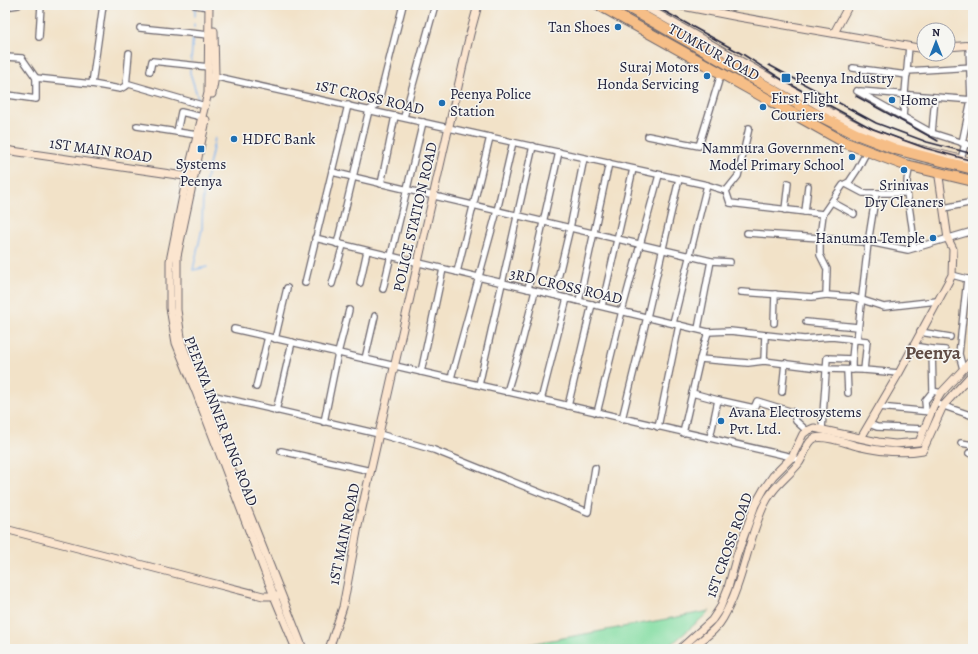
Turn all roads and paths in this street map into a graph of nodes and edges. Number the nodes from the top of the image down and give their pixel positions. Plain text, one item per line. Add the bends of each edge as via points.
1 (18, 5) edge
2 (41, 5) edge
3 (103, 5) edge
4 (196, 5) edge
5 (403, 5) edge
6 (435, 5) edge
7 (478, 5) edge
8 (593, 5) edge
9 (599, 5) edge
10 (611, 5) edge
11 (624, 5) edge
12 (631, 5) edge
13 (642, 5) edge
14 (677, 5) edge
15 (849, 5) edge
16 (210, 6) edge
17 (5, 7) edge
18 (140, 28) dead end
19 (834, 33) junction
20 (209, 35) junction
21 (39, 36) dead end
22 (971, 45) edge
23 (909, 46) junction
24 (956, 46) edge
25 (916, 47) edge
26 (129, 53) dead end
27 (5, 57) edge
28 (971, 67) edge
29 (853, 68) dead end
30 (150, 71) dead end
31 (211, 73) junction
32 (907, 73) junction
33 (720, 77) junction
34 (36, 78) junction
35 (92, 84) junction
36 (126, 86) junction
37 (8, 95) dead end
38 (906, 95) junction
39 (935, 97) junction
40 (972, 100) edge
41 (348, 105) junction
42 (205, 106) junction
43 (369, 110) junction
44 (396, 116) junction
45 (202, 117) junction
46 (404, 118) junction
47 (903, 118) junction
48 (423, 122) junction
49 (137, 126) dead end
50 (449, 127) junction
51 (749, 128) dead end
52 (177, 132) junction
53 (932, 133) junction
54 (197, 135) junction
55 (648, 136) dead end
56 (490, 137) junction
57 (513, 142) junction
58 (963, 144) junction
59 (533, 146) junction
60 (973, 146) edge
61 (5, 150) edge
62 (558, 152) junction
63 (865, 155) junction
64 (584, 158) junction
65 (961, 159) junction
66 (973, 162) edge
67 (609, 163) junction
68 (973, 165) edge
69 (633, 169) junction
70 (973, 169) edge
71 (909, 170) junction
72 (332, 172) junction
73 (659, 175) junction
74 (190, 176) junction
75 (973, 176) edge
76 (353, 177) junction
77 (939, 177) junction
78 (679, 179) junction
79 (973, 181) edge
80 (788, 183) dead end
81 (381, 184) junction
82 (846, 184) junction
83 (707, 185) junction
84 (808, 186) dead end
85 (973, 186) edge
86 (407, 190) junction
87 (726, 191) junction
88 (876, 193) junction
89 (906, 193) junction
90 (433, 196) junction
91 (832, 202) junction
92 (973, 202) edge
93 (474, 205) junction
94 (944, 208) junction
95 (785, 210) junction
96 (497, 211) junction
97 (806, 212) junction
98 (823, 214) junction
99 (854, 214) dead end
100 (516, 215) junction
101 (544, 222) junction
102 (570, 228) junction
103 (973, 231) edge
104 (593, 233) junction
105 (747, 233) dead end
106 (315, 238) junction
107 (820, 238) junction
108 (616, 239) junction
109 (948, 239) junction
110 (868, 243) junction
111 (337, 244) junction
112 (640, 244) junction
113 (343, 245) junction
114 (914, 248) junction
115 (663, 250) junction
116 (367, 251) junction
117 (391, 256) junction
118 (690, 256) junction
119 (711, 261) junction
120 (730, 262) dead end
121 (418, 263) junction
122 (443, 269) junction
123 (457, 272) junction
124 (952, 275) junction
125 (479, 277) junction
126 (970, 279) edge
127 (305, 283) dead end
128 (360, 283) dead end
129 (501, 283) junction
130 (332, 284) dead end
131 (287, 288) dead end
132 (383, 288) dead end
133 (528, 289) junction
134 (536, 291) junction
135 (741, 292) dead end
136 (775, 294) junction
137 (554, 295) junction
138 (826, 295) junction
139 (567, 298) junction
140 (861, 299) junction
141 (579, 301) junction
142 (937, 301) junction
143 (592, 304) junction
144 (602, 306) junction
145 (349, 310) dead end
146 (622, 311) junction
147 (375, 316) dead end
148 (648, 317) junction
149 (806, 322) dead end
150 (673, 323) junction
151 (774, 323) dead end
152 (679, 325) junction
153 (858, 327) junction
154 (234, 329) dead end
155 (698, 329) junction
156 (708, 332) junction
157 (920, 332) junction
158 (765, 335) junction
159 (268, 337) junction
160 (950, 337) dead end
161 (275, 338) junction
162 (855, 339) junction
163 (292, 342) junction
164 (913, 346) junction
165 (932, 349) junction
166 (945, 350) dead end
167 (338, 353) junction
168 (365, 358) junction
169 (700, 358) junction
170 (852, 358) junction
171 (973, 359) edge
172 (764, 361) junction
173 (785, 364) junction
174 (395, 365) junction
175 (827, 369) junction
176 (963, 369) junction
177 (850, 370) junction
178 (864, 370) junction
179 (421, 372) junction
180 (899, 373) junction
181 (973, 373) edge
182 (452, 378) junction
183 (479, 385) junction
184 (256, 387) dead end
185 (933, 391) junction
186 (507, 392) junction
187 (782, 392) dead end
188 (848, 392) dead end
189 (202, 393) junction
190 (692, 393) junction
191 (941, 393) junction
192 (540, 400) junction
193 (718, 400) junction
194 (935, 403) junction
195 (568, 406) junction
196 (943, 406) junction
197 (879, 407) junction
198 (276, 410) junction
199 (929, 411) junction
200 (597, 413) junction
201 (972, 415) edge
202 (622, 419) junction
203 (324, 422) junction
204 (869, 424) junction
205 (658, 427) junction
206 (822, 429) junction
207 (924, 429) junction
208 (807, 431) junction
209 (683, 433) junction
210 (379, 434) junction
211 (710, 438) junction
212 (861, 438) junction
213 (961, 443) dead end
214 (973, 445) edge
215 (281, 451) dead end
216 (792, 457) junction
217 (800, 461) junction
218 (595, 468) dead end
219 (371, 471) junction
220 (5, 529) edge
221 (274, 588) junction
222 (277, 596) junction
223 (334, 639) junction
224 (296, 649) edge
225 (303, 649) edge
226 (329, 649) edge
227 (334, 649) edge
228 (680, 649) edge
229 (691, 649) edge

1 - 17 street
2 - 21 street
3 - 35 street
4 - 16 street
5 - 43 street via 378,104
6 - 46 street
7 - 50 street, POLICE STATION ROAD
8 - 33 street
9 - 79 highway, TUMKUR ROAD via 846,143 902,164
10 - 75 highway via 843,135 899,156
11 - 70 highway via 812,112 856,134 895,149
12 - 68 highway, TUMKUR ROAD via 853,128 906,148
13 - 65 street via 850,122 916,148
14 - 19 street
15 - 19 street
16 - 20 street, PEENYA INNER RING ROAD
16 - 31 street, PEENYA INNER RING ROAD
18 - 20 street
19 - 23 street
20 - 31 street, PEENYA INNER RING ROAD
22 - 24 street
22 - 28 street
23 - 25 street
23 - 32 street
26 - 36 street
27 - 34 street via 22,58
28 - 32 street
28 - 40 street
29 - 32 street
30 - 31 street, 1ST CROSS ROAD via 152,61
31 - 41 street, 1ST CROSS ROAD
31 - 42 street, PEENYA INNER RING ROAD
31 - 74 street, PEENYA INNER RING ROAD via 211,98
32 - 38 street
33 - 55 street via 699,146
33 - 63 street via 841,146
34 - 35 street
34 - 37 street via 36,99
35 - 36 street via 120,89
36 - 42 street via 129,84
38 - 39 street
38 - 47 street
38 - 47 street via 857,91
39 - 40 street
39 - 53 street
40 - 58 street
41 - 43 street, 1ST CROSS ROAD
41 - 72 street
42 - 45 street, PEENYA INNER RING ROAD
43 - 44 street, 1ST CROSS ROAD
43 - 76 street
44 - 46 street, 1ST CROSS ROAD
44 - 81 street
45 - 52 street via 181,112
45 - 54 street, PEENYA INNER RING ROAD
46 - 48 street, 1ST CROSS ROAD
47 - 53 street
48 - 50 street, 1ST CROSS ROAD
48 - 86 street
49 - 52 street
50 - 56 street, 1ST CROSS ROAD
50 - 90 street, POLICE STATION ROAD
51 - 87 street via 738,176
52 - 54 street
53 - 58 street
54 - 74 street, PEENYA INNER RING ROAD
56 - 57 street, 1ST CROSS ROAD
56 - 93 street
57 - 59 street, 1ST CROSS ROAD
57 - 96 street
58 - 60 street
58 - 65 street
59 - 62 street, 1ST CROSS ROAD
59 - 100 street
61 - 74 street, 1ST MAIN ROAD
62 - 64 street, 1ST CROSS ROAD
62 - 101 street
63 - 71 street
63 - 82 street
64 - 67 street, 1ST CROSS ROAD
64 - 102 street
65 - 66 street
67 - 69 street, 1ST CROSS ROAD
67 - 104 street
69 - 73 street, 1ST CROSS ROAD
69 - 108 street
71 - 77 street
71 - 89 street
72 - 76 street
72 - 106 street
73 - 78 street, 1ST CROSS ROAD
73 - 112 street
74 - 189 street, PEENYA INNER RING ROAD via 177,256 177,310 182,344
74 - 221 street, PEENYA INNER RING ROAD via 170,261 170,308 176,343
76 - 81 street
76 - 111 street
77 - 85 street
77 - 94 street
78 - 83 street, 1ST CROSS ROAD
78 - 115 street
80 - 95 street
81 - 86 street
82 - 88 street via 862,193
82 - 91 street
83 - 87 street, 1ST CROSS ROAD
83 - 118 street
84 - 97 street
86 - 90 street
86 - 117 street
87 - 95 street via 730,203
88 - 89 street
88 - 110 street
89 - 114 street
90 - 93 street
90 - 121 street, POLICE STATION ROAD
91 - 98 street
91 - 99 street
92 - 94 street
93 - 96 street
93 - 123 street
94 - 109 street
95 - 97 street
96 - 100 street
96 - 125 street
97 - 98 street
98 - 107 street
100 - 101 street
100 - 129 street
101 - 102 street
101 - 133 street
102 - 104 street
102 - 137 street
103 - 109 street
104 - 108 street
104 - 141 street
105 - 107 street
106 - 111 street, 3RD CROSS ROAD
106 - 127 street
107 - 110 street
107 - 138 street via 820,255 827,269
108 - 112 street
108 - 144 street
109 - 114 street
109 - 124 street via 953,249
110 - 114 street via 908,250
110 - 140 street
111 - 113 street, 3RD CROSS ROAD
112 - 115 street
112 - 146 street
113 - 116 street, 3RD CROSS ROAD
113 - 130 street
115 - 118 street
115 - 148 street
116 - 117 street, 3RD CROSS ROAD
116 - 128 street
117 - 121 street, 3RD CROSS ROAD
117 - 132 street
118 - 119 street
118 - 150 street
119 - 120 street
119 - 155 street
121 - 122 street, 3RD CROSS ROAD
121 - 174 street, POLICE STATION ROAD
122 - 123 street, 3RD CROSS ROAD
122 - 179 street
123 - 125 street, 3RD CROSS ROAD
124 - 126 street
124 - 142 street
125 - 129 street, 3RD CROSS ROAD
125 - 182 street
126 - 176 street via 959,354
129 - 133 street, 3RD CROSS ROAD
129 - 183 street
131 - 161 street
133 - 134 street, 3RD CROSS ROAD
134 - 137 street, 3RD CROSS ROAD
134 - 186 street
135 - 136 street
136 - 138 street via 812,297
136 - 151 street
137 - 139 street, 3RD CROSS ROAD
138 - 140 street
139 - 141 street, 3RD CROSS ROAD
139 - 192 street
140 - 142 street via 884,307
140 - 153 street
141 - 143 street, 3RD CROSS ROAD
142 - 157 street
143 - 144 street, 3RD CROSS ROAD
143 - 195 street
144 - 146 street, 3RD CROSS ROAD
145 - 167 street
146 - 148 street, 3RD CROSS ROAD
146 - 200 street
147 - 168 street
148 - 150 street, 3RD CROSS ROAD
148 - 202 street
149 - 153 street
150 - 152 street, 3RD CROSS ROAD
152 - 155 street, 3RD CROSS ROAD
152 - 205 street
153 - 162 street
154 - 159 street
155 - 156 street, 3RD CROSS ROAD
156 - 158 street, 3RD CROSS ROAD via 730,331
156 - 169 street
157 - 160 street
157 - 164 street
158 - 162 street, 3RD CROSS ROAD via 804,339
158 - 172 street
159 - 161 street
159 - 184 street
161 - 163 street
162 - 170 street
162 - 178 street via 867,341
163 - 167 street
163 - 198 street
164 - 165 street
164 - 180 street
165 - 166 street
165 - 185 street
167 - 168 street
167 - 203 street
168 - 174 street
169 - 172 street via 748,363
169 - 190 street
170 - 175 street via 827,358
170 - 177 street
171 - 176 street
172 - 173 street
173 - 175 street
173 - 187 street
174 - 179 street
174 - 210 street, POLICE STATION ROAD
175 - 177 street
175 - 206 street
176 - 191 street
177 - 178 street
177 - 188 street
178 - 180 street
179 - 182 street
180 - 197 street
181 - 196 street
182 - 183 street
183 - 186 street
185 - 191 street
185 - 199 street via 925,401
186 - 192 street
189 - 198 street
189 - 221 street, PEENYA INNER RING ROAD
190 - 193 street
190 - 209 street
191 - 194 street
192 - 195 street
193 - 208 street via 754,408 757,401 793,412 796,421
193 - 211 street
194 - 196 street
194 - 199 street
195 - 200 street
196 - 201 street
196 - 217 street via 923,450 879,451 815,438
197 - 199 street
197 - 204 street
198 - 203 street
199 - 207 street
200 - 202 street
202 - 205 street
203 - 210 street
204 - 207 street
204 - 212 street
205 - 209 street
206 - 208 street via 814,428
206 - 212 street
207 - 212 street via 919,442 895,444
208 - 216 street, 1ST CROSS ROAD
209 - 211 street
210 - 218 street via 434,450 588,512
210 - 219 street, 1ST MAIN ROAD
211 - 216 street
213 - 214 street
215 - 219 street
216 - 217 street
216 - 228 street, 1ST CROSS ROAD via 773,476 755,505 720,608 712,620
217 - 229 street via 776,485 762,508 737,590 723,618 714,630
219 - 223 street, 1ST MAIN ROAD
220 - 222 street via 263,596
221 - 222 street, PEENYA INNER RING ROAD
222 - 224 street, PEENYA INNER RING ROAD
222 - 225 street, PEENYA INNER RING ROAD
223 - 226 street, 1ST MAIN ROAD
223 - 227 street, 1ST MAIN ROAD

